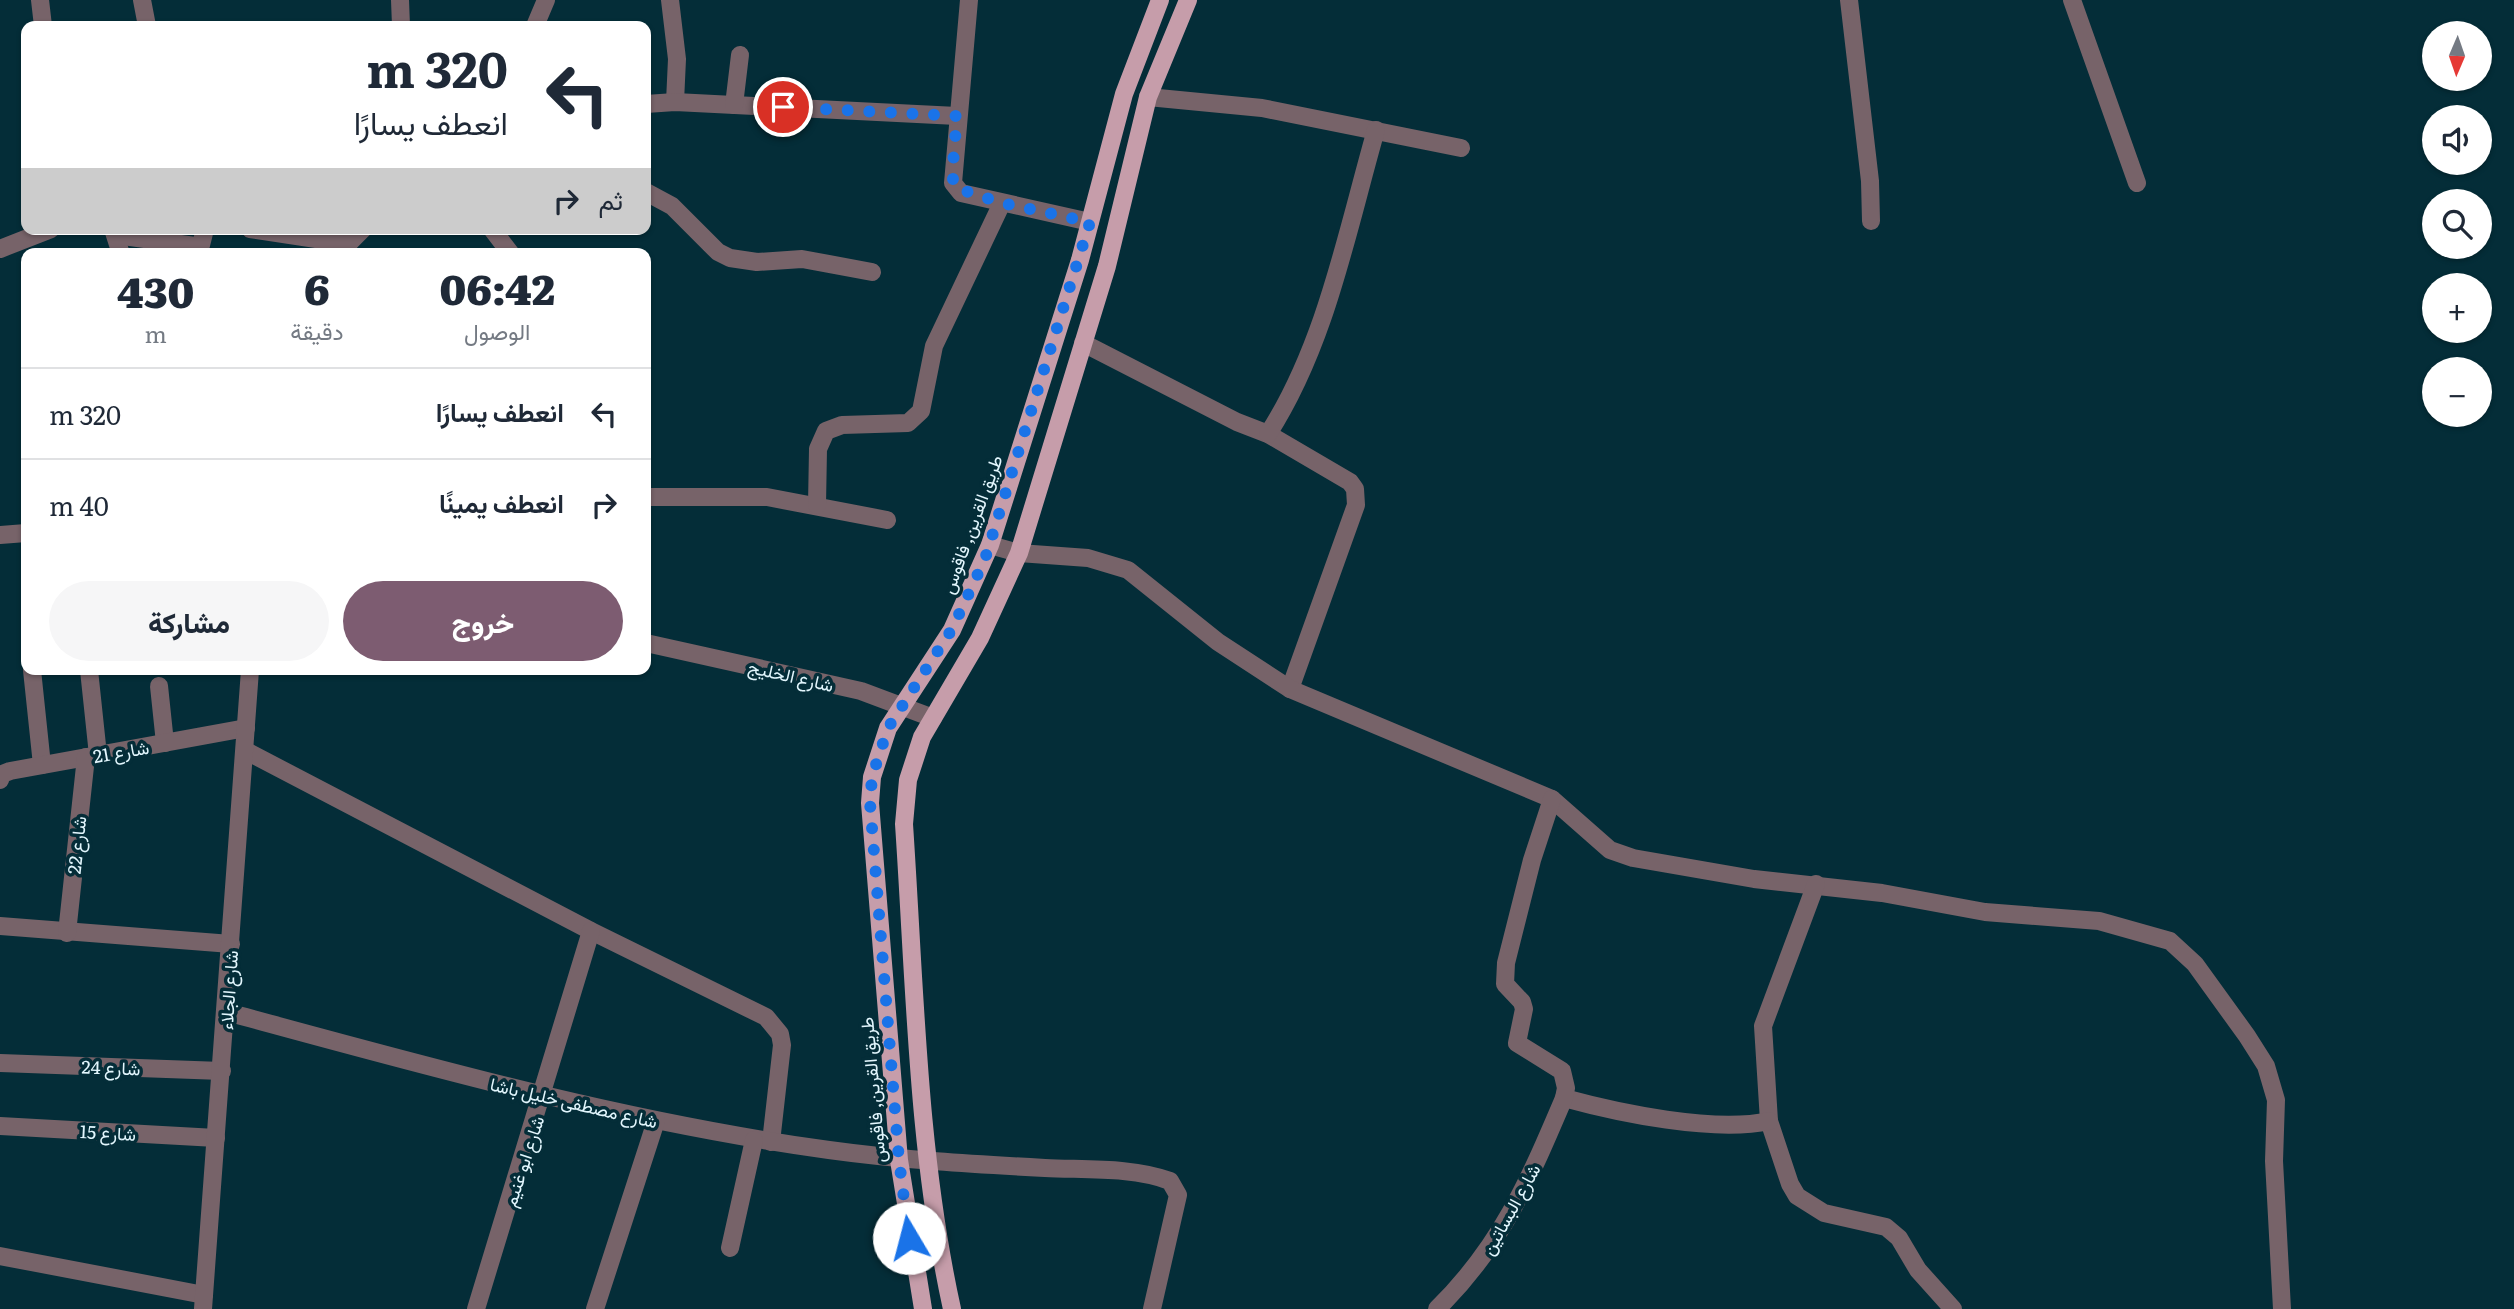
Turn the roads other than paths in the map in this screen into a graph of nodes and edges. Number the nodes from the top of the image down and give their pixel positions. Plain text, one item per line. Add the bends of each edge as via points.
1 (40, 0) edge
2 (142, 0) edge
3 (400, 0) edge
4 (546, 0) edge
5 (670, 0) edge
6 (970, 0) edge
7 (1160, 0) edge
8 (1188, 0) edge
9 (1849, 0) edge
10 (2072, 0) edge
11 (42, 21) edge
12 (147, 21) edge
13 (401, 21) edge
14 (537, 21) edge
15 (740, 55) dead end
16 (1148, 97) junction
17 (675, 102) junction
18 (651, 104) edge
19 (734, 104) junction
20 (957, 116) junction
21 (1376, 130) junction
22 (1461, 148) dead end
23 (2137, 183) dead end
24 (651, 195) edge
25 (1002, 203) junction
26 (1871, 221) dead end
27 (1090, 222) junction
28 (36, 235) edge
29 (131, 235) edge
30 (204, 235) edge
31 (278, 235) edge
32 (357, 235) edge
33 (339, 248) edge
34 (345, 248) edge
35 (0, 249) edge
36 (1080, 260) junction
37 (1107, 266) junction
38 (872, 272) dead end
39 (1083, 343) junction
40 (1034, 406) junction
41 (1061, 415) junction
42 (1268, 433) junction
43 (651, 497) edge
44 (817, 506) junction
45 (887, 520) dead end
46 (21, 533) edge
47 (0, 535) edge
48 (990, 545) junction
49 (1019, 553) junction
50 (651, 644) edge
51 (33, 675) edge
52 (89, 675) edge
53 (250, 675) edge
54 (159, 686) dead end
55 (1290, 689) junction
56 (901, 706) junction
57 (933, 718) junction
58 (246, 728) junction
59 (165, 743) junction
60 (246, 751) junction
61 (92, 756) junction
62 (43, 765) junction
63 (0, 780) edge
64 (1552, 799) junction
65 (1816, 884) junction
66 (0, 926) edge
67 (591, 931) junction
68 (67, 933) junction
69 (231, 944) junction
70 (226, 1012) junction
71 (0, 1063) edge
72 (222, 1071) junction
73 (543, 1097) junction
74 (1564, 1098) junction
75 (656, 1121) junction
76 (1769, 1121) junction
77 (0, 1126) edge
78 (216, 1138) junction
79 (763, 1141) junction
80 (899, 1160) junction
81 (928, 1162) junction
82 (730, 1248) dead end
83 (0, 1256) edge
84 (203, 1302) edge
85 (476, 1309) edge
86 (595, 1309) edge
87 (923, 1309) edge
88 (952, 1309) edge
89 (1152, 1309) edge
90 (1437, 1309) edge
91 (1953, 1309) edge
92 (2282, 1309) edge

1 - 11 street
2 - 12 street
3 - 13 street
4 - 14 street
5 - 17 street via 677,59
6 - 20 street
7 - 27 main road, طريق القرين, فاقوس via 1124,94
8 - 16 main road
9 - 26 street
10 - 23 street
15 - 19 street
16 - 21 street via 1262,108
16 - 37 main road
17 - 18 street
17 - 19 street
19 - 20 street
20 - 25 street via 953,183 961,193
21 - 22 street
21 - 42 street via 1325,307 1286,406
24 - 38 street via 672,206 730,258 757,262 802,259
25 - 27 street
25 - 44 street via 934,346 920,411 908,423 842,425 826,432 818,449
27 - 36 main road, طريق القرين, فاقوس
28 - 35 street
29 - 30 street via 195,246 201,245
31 - 33 street
32 - 34 street
36 - 37 main road
36 - 40 main road, طريق القرين, فاقوس
37 - 39 main road
39 - 41 main road
39 - 42 street via 1237,422
40 - 41 main road
40 - 48 main road, طريق القرين, فاقوس
41 - 49 main road
42 - 55 street via 1350,482 1357,497
43 - 44 street via 746,496
44 - 45 street
46 - 47 street
48 - 49 street
48 - 56 main road, طريق القرين, فاقوس via 952,629
49 - 55 street via 1088,558 1128,570 1219,642
49 - 57 main road via 980,638
50 - 56 street, شارع الخليج via 861,691
51 - 62 street
52 - 61 street, شارع 22
53 - 58 street, شارع الجلاء
54 - 59 street
55 - 64 street
56 - 57 street, شارع الخليج
56 - 80 main road, طريق القرين, فاقوس via 878,752 870,803
57 - 81 main road via 908,780 904,824
58 - 59 street, شارع 21
58 - 60 street, شارع الجلاء
59 - 61 street, شارع 21
60 - 67 street
60 - 69 street, شارع الجلاء
61 - 62 street, شارع 21
61 - 68 street, شارع 22
62 - 63 street, شارع 21 via 10,771
64 - 65 street via 1610,850 1633,858 1754,879
64 - 74 street via 1504,976 1524,1009 1517,1043 1562,1071
65 - 76 street via 1763,1026
65 - 92 street via 2011,916 2099,921 2170,941 2195,964 2247,1036 2266,1066 2273,1089
66 - 68 street
67 - 73 street, شارع ابو غنيم
67 - 79 street via 775,1024 782,1045
68 - 69 street
69 - 70 street, شارع الجلاء
70 - 72 street, شارع الجلاء
70 - 73 street, شارع مصطفى خليل باشا
71 - 72 street, شارع 24
72 - 78 street, شارع الجلاء
73 - 75 street, شارع مصطفى خليل باشا
73 - 85 street, شارع ابو غنيم
74 - 76 street via 1707,1123
74 - 90 street, شارع البساتين via 1496,1240
75 - 79 street, شارع مصطفى خليل باشا
75 - 86 street
76 - 91 street via 1797,1196 1824,1213 1870,1222 1899,1238 1918,1270
77 - 78 street, شارع 15
78 - 84 street, شارع الجلاء
79 - 80 street, شارع مصطفى خليل باشا
79 - 82 street
80 - 81 street, شارع مصطفى خليل باشا
80 - 87 main road, طريق القرين, فاقوس
81 - 88 main road
81 - 89 street, شارع مصطفى خليل باشا via 1108,1171 1170,1181 1178,1195
83 - 84 street

